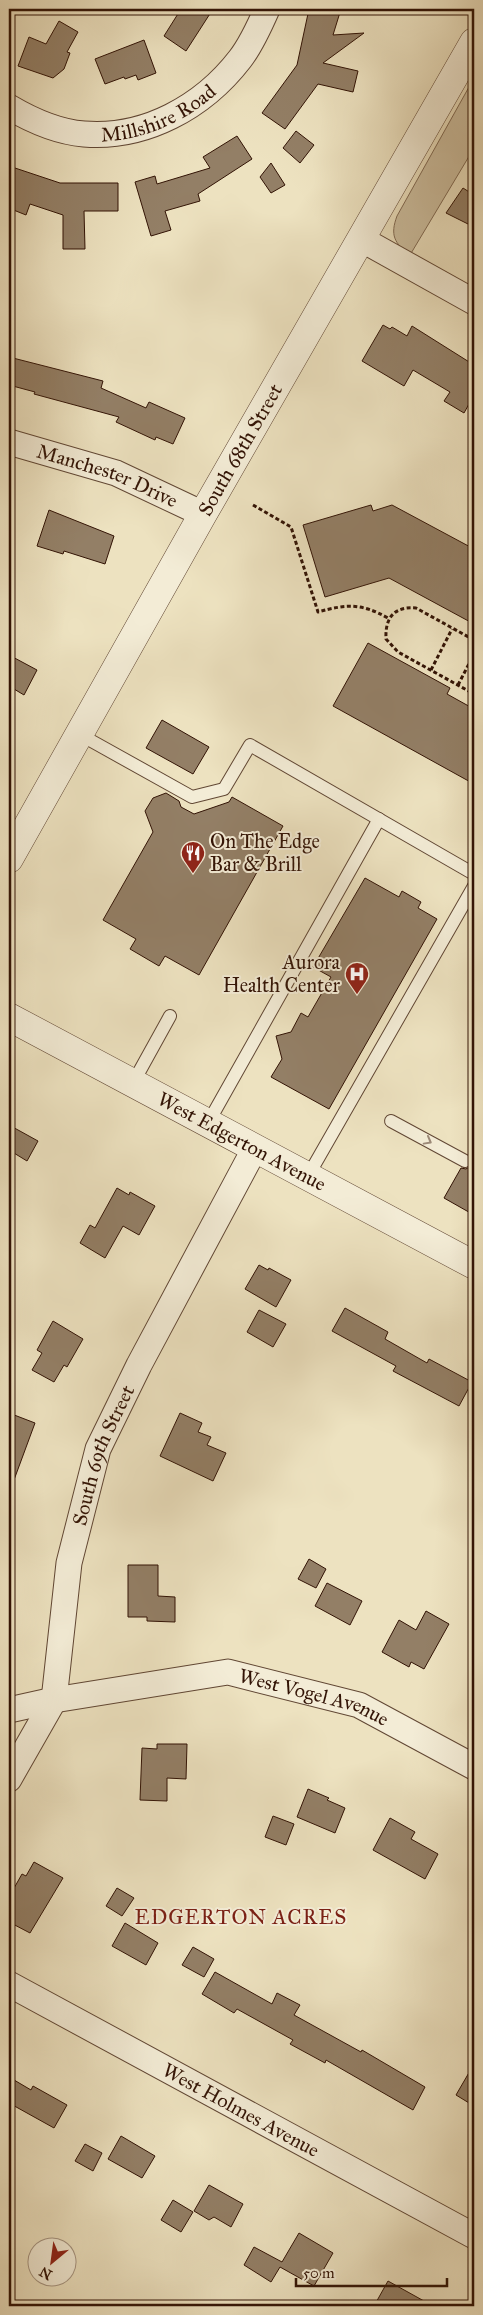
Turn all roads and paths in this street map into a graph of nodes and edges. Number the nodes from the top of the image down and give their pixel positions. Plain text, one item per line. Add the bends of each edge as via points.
1 (267, 9) edge
2 (474, 42) edge
3 (9, 107) edge
4 (361, 239) junction
5 (474, 302) edge
6 (9, 442) edge
7 (253, 505) dead end
8 (203, 514) junction
9 (388, 618) junction
10 (452, 628) junction
11 (474, 640) edge
12 (474, 654) edge
13 (431, 670) junction
14 (458, 685) junction
15 (474, 694) edge
16 (79, 734) junction
17 (379, 819) junction
18 (9, 859) edge
19 (474, 874) edge
20 (474, 886) edge
21 (170, 1016) dead end
22 (9, 1017) edge
23 (133, 1083) junction
24 (391, 1121) dead end
25 (208, 1123) junction
26 (255, 1148) junction
27 (465, 1162) dead end
28 (308, 1176) junction
29 (474, 1265) edge
30 (54, 1700) junction
31 (9, 1710) edge
32 (474, 1768) edge
33 (9, 1779) edge
34 (9, 1984) edge
35 (474, 2236) edge

1 - 3 street, Millshire Road via 241,58 211,91 170,118 121,134 83,134 32,120
2 - 4 street, South 68th Street
4 - 5 street
4 - 8 street, South 68th Street
6 - 8 street, Manchester Drive via 116,473
7 - 9 path via 291,527 318,612 346,605 372,609
8 - 16 street, South 68th Street
9 - 10 path via 399,609 416,608
9 - 13 path via 386,639 390,646
10 - 11 path
10 - 13 path
12 - 14 path
13 - 14 path
14 - 15 path
16 - 17 lane via 192,797 224,789 250,745
16 - 18 street, South 68th Street
17 - 19 lane
17 - 25 lane
20 - 28 lane
21 - 23 lane
22 - 23 street, West Edgerton Avenue
23 - 25 street, West Edgerton Avenue
24 -> 27 lane
25 - 26 street, West Edgerton Avenue
26 - 28 street, West Edgerton Avenue
26 - 30 street, South 69th Street via 98,1449 69,1563
28 - 29 street, West Edgerton Avenue
30 - 31 street
30 - 32 street, West Vogel Avenue via 228,1672 359,1705
30 - 33 street, South 69th Street
34 - 35 street, West Holmes Avenue

